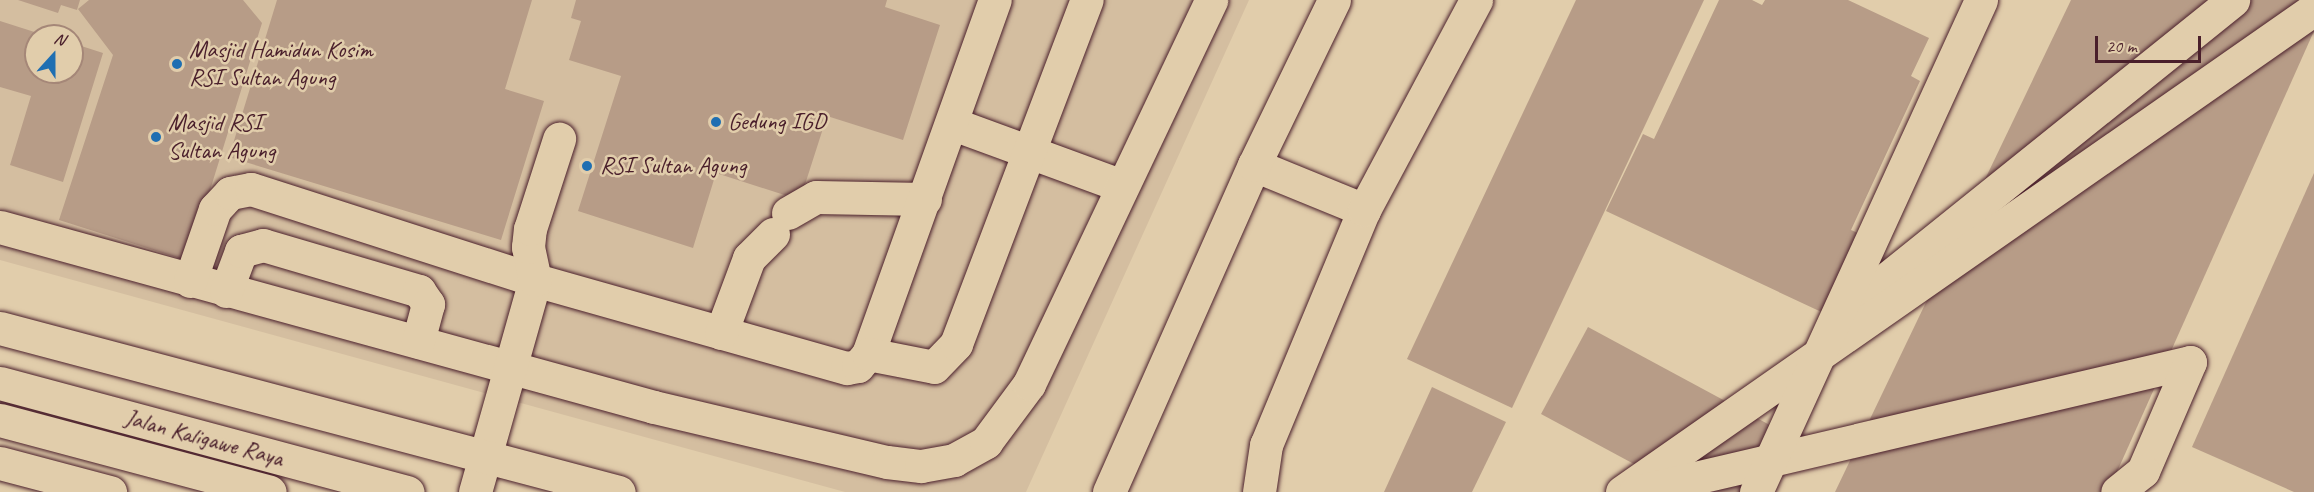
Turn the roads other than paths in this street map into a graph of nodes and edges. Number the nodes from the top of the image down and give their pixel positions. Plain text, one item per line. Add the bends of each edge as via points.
1 (995, 0) edge
2 (1087, 0) edge
3 (1211, 0) edge
4 (1334, 0) edge
5 (1476, 0) edge
6 (1982, 0) edge
7 (2233, 0) edge
8 (2314, 9) edge
9 (953, 124) junction
10 (559, 139) dead end
11 (1030, 150) junction
12 (1254, 165) junction
13 (1109, 181) dead end
14 (926, 199) junction
15 (1364, 210) junction
16 (0, 227) edge
17 (535, 280) junction
18 (190, 281) junction
19 (226, 291) junction
20 (0, 328) edge
21 (721, 333) junction
22 (418, 342) junction
23 (868, 354) junction
24 (510, 367) junction
25 (0, 383) edge
26 (0, 420) edge
27 (484, 457) junction
28 (0, 463) edge
29 (2127, 489) edge
30 (110, 492) edge
31 (270, 492) edge
32 (408, 492) edge
33 (475, 492) edge
34 (619, 492) edge
35 (1109, 492) edge
36 (1259, 492) edge
37 (1622, 492) edge
38 (1634, 492) edge
39 (1756, 492) edge

1 - 9 main road
2 - 11 main road
3 - 24 main road via 1029,384 986,442 954,460 921,466 887,462
4 - 12 main road
5 - 15 main road
6 - 39 main road
7 - 37 main road
8 - 37 main road
9 - 11 main road
9 - 14 main road
10 - 17 main road via 531,229 528,247
11 - 13 main road
11 - 23 main road via 956,344 947,357 934,366 916,367
12 - 15 main road
12 - 35 main road
14 - 21 main road via 816,197 780,223 749,258
14 - 23 main road
15 - 36 main road via 1266,445
16 - 18 main road
17 - 18 main road via 251,189 231,193 215,209
17 - 21 main road
17 - 24 main road
18 - 19 main road
19 - 22 main road
19 - 22 main road via 241,251 263,245 419,291 428,304
20 - 27 main road
21 - 23 main road via 847,368 858,366
22 - 24 main road
24 - 27 main road
25 - 32 main road, Jalan Kaligawe Raya
26 - 31 main road, Jalan Kaligawe Raya
27 - 33 main road
27 - 34 main road
28 - 30 main road
29 - 38 main road via 2143,471 2190,362

